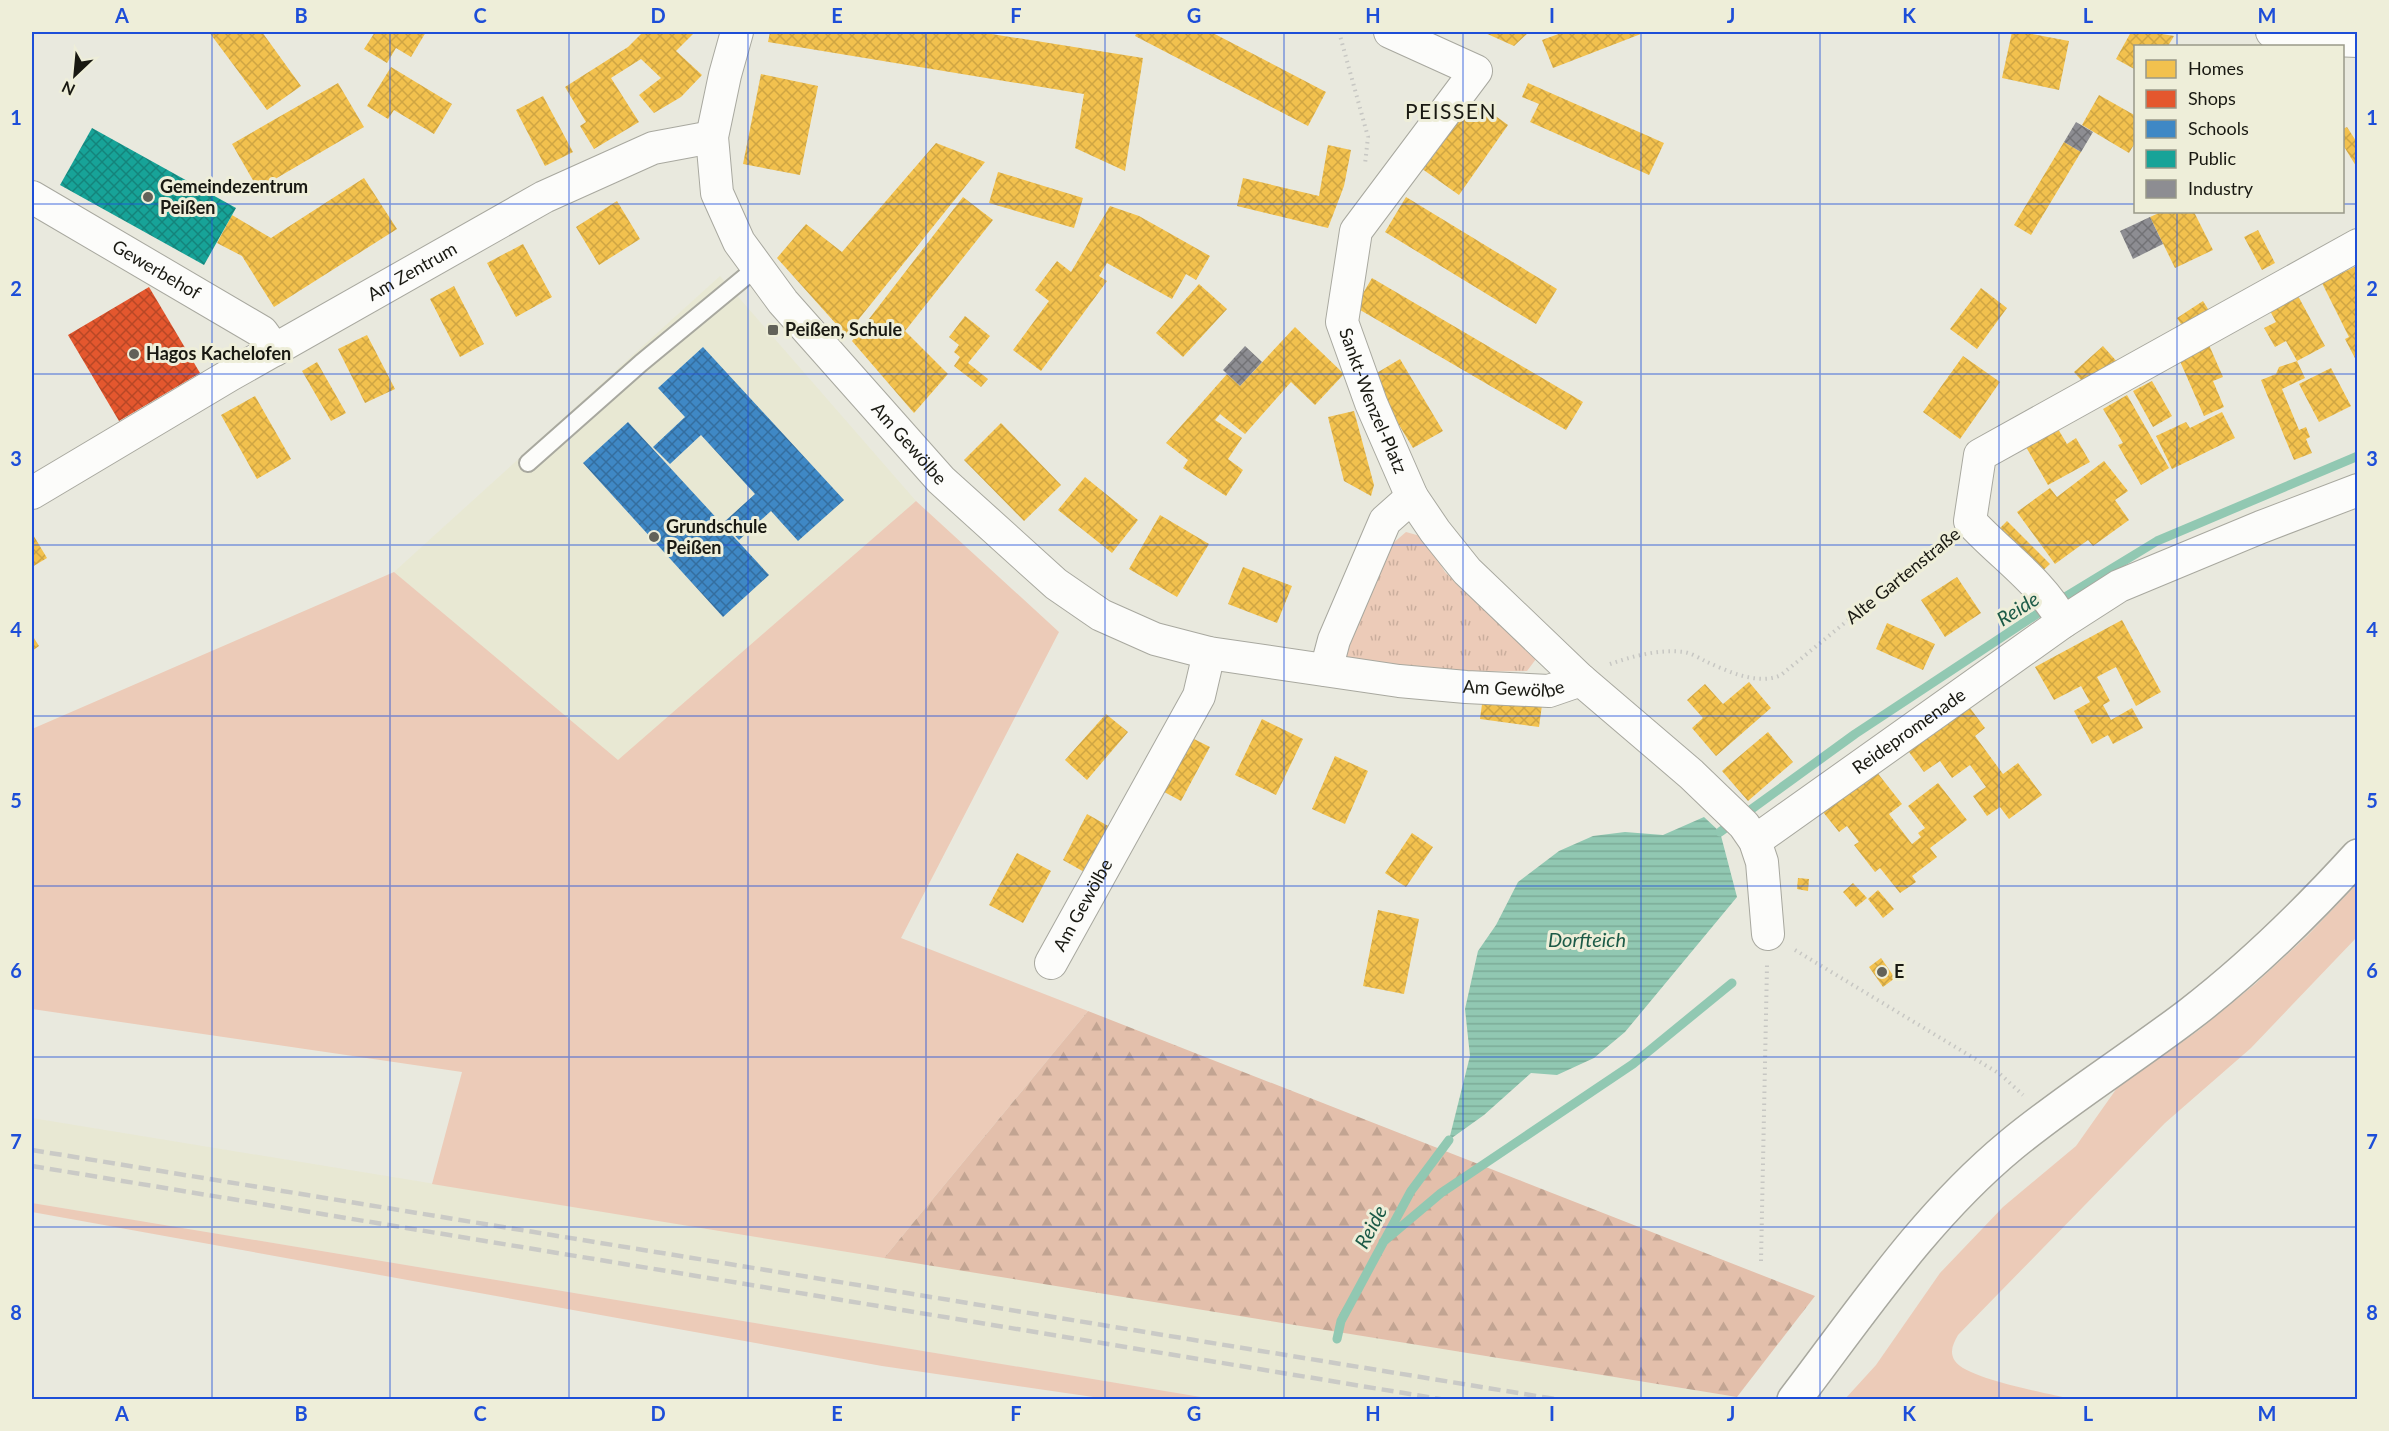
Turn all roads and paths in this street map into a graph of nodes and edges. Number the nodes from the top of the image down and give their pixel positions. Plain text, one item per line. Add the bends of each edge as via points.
1 (737, 32) edge
2 (1339, 32) edge
3 (1389, 32) edge
4 (2272, 32) edge
5 (2339, 45) edge
6 (712, 137) junction
7 (1364, 172) dead end
8 (32, 197) edge
9 (2358, 245) edge
10 (756, 268) junction
11 (275, 350) junction
12 (528, 463) dead end
13 (2358, 490) edge
14 (32, 493) edge
15 (1412, 497) junction
16 (1970, 521) junction
17 (2053, 607) junction
18 (1209, 653) junction
19 (1326, 670) junction
20 (1581, 680) junction
21 (1743, 825) junction
22 (2358, 855) edge
23 (1768, 934) junction
24 (1051, 963) dead end
25 (2044, 1119) junction
26 (1761, 1261) dead end
27 (1794, 1400) edge

1 - 6 street
2 - 7 path via 1368,137
3 - 15 street, Sankt-Wenzel-Platz via 1476,71 1356,231 1342,321 1371,403
4 - 5 street
6 - 10 street, Am Gewölbe via 717,193 739,242
6 - 11 street, Am Zentrum via 653,148 544,197
8 - 11 street, Gewerbehof via 262,332
9 - 16 street, Alte Gartenstraße via 1980,455
10 - 12 lane
10 - 18 street, Am Gewölbe via 941,480 1056,584 1101,615 1155,639
11 - 14 street, Am Zentrum
13 - 17 street, Reidepromenade via 2119,586
15 - 19 street via 1385,521 1334,640
15 - 20 street, Sankt-Wenzel-Platz via 1467,571
16 - 17 street
16 - 20 path, Alte Gartenstraße via 1770,680 1715,666 1685,652 1635,656
17 - 21 street, Reidepromenade
18 - 19 street, Am Gewölbe
18 - 24 street, Am Gewölbe via 1199,696
19 - 20 street, Am Gewölbe via 1399,681 1549,691
20 - 21 street, Am Gewölbe
21 - 23 street via 1762,862
22 - 25 main road via 2254,961 2190,1014
23 - 25 path via 2000,1074
23 - 26 path
25 - 27 main road via 1977,1175 1925,1229

